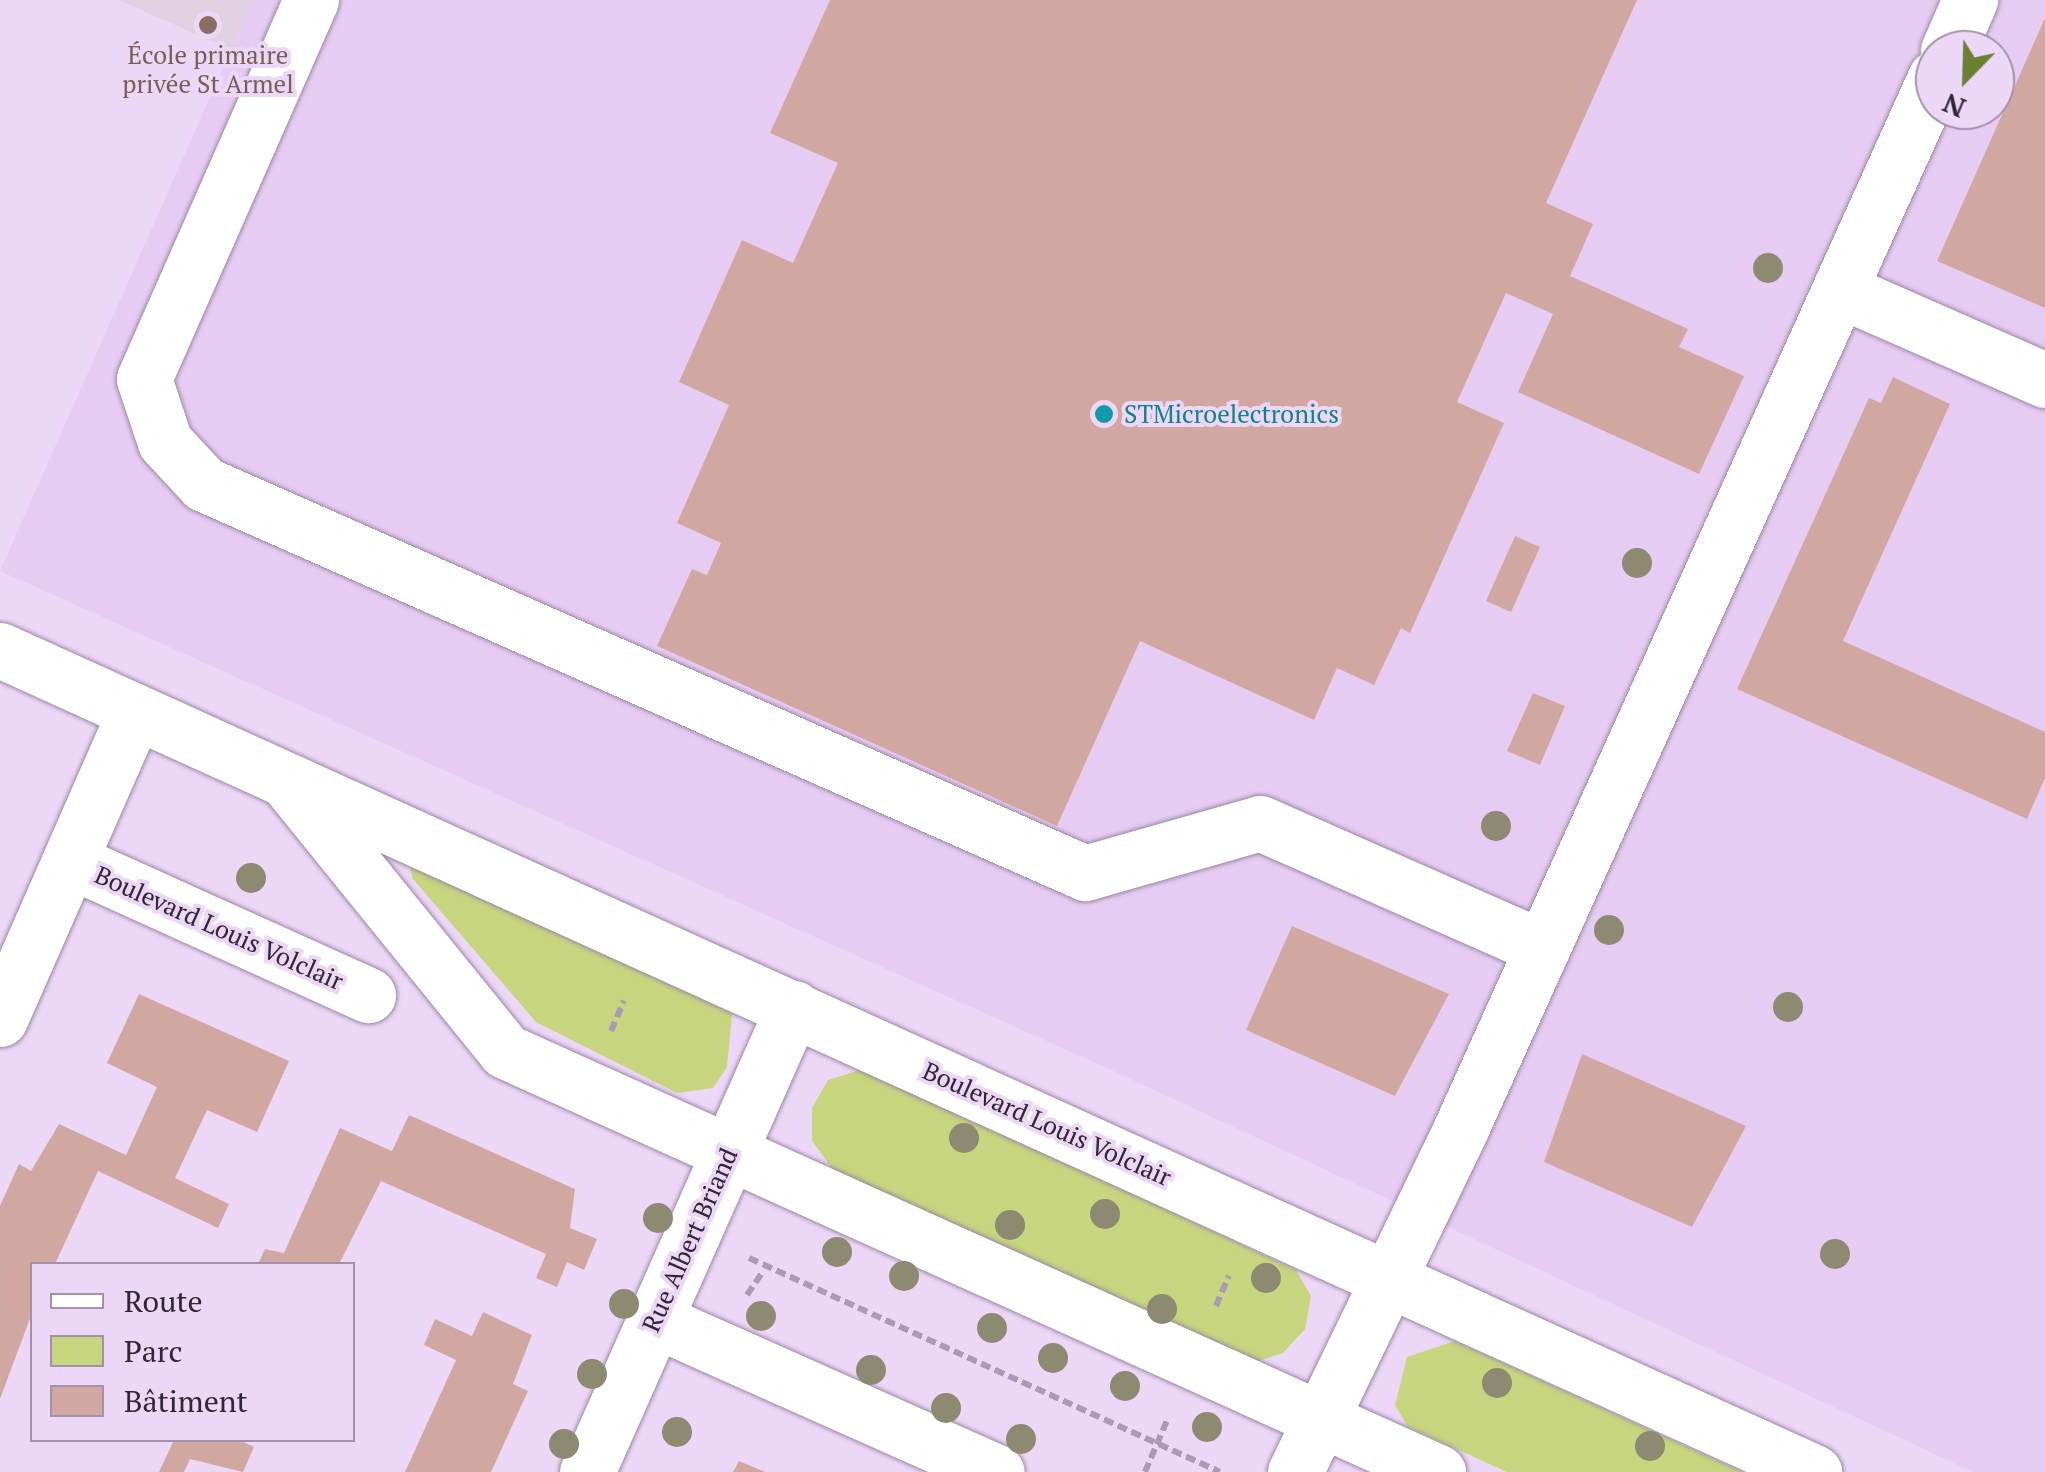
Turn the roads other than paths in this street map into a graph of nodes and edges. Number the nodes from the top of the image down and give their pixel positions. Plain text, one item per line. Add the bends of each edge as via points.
1 (311, 0) edge
2 (1970, 0) edge
3 (1957, 30) edge
4 (1915, 123) edge
5 (1840, 290) junction
6 (2045, 380) edge
7 (0, 650) edge
8 (134, 714) junction
9 (282, 775) junction
10 (71, 861) junction
11 (1543, 948) junction
12 (368, 996) dead end
13 (793, 1008) junction
14 (0, 1018) edge
15 (729, 1151) junction
16 (1384, 1276) junction
17 (654, 1320) junction
18 (1319, 1419) junction
19 (587, 1472) edge
20 (996, 1472) edge
21 (1294, 1472) edge
22 (1438, 1472) edge
23 (1814, 1472) edge

1 - 11 street via 144,379 165,442 204,484 1086,873 1260,823
2 - 3 street
4 - 5 street
5 - 6 street
5 - 11 street
7 - 8 street, Boulevard Louis Volclair
8 - 9 street, Boulevard Louis Volclair
8 - 10 street
9 - 13 street, Boulevard Louis Volclair
9 - 15 street, Boulevard Louis Volclair via 505,1051
10 - 12 street, Boulevard Louis Volclair
10 - 14 street
11 - 16 street
13 - 15 street, Rue Albert Briand
13 - 16 street, Boulevard Louis Volclair
15 - 17 street, Rue Albert Briand
15 - 18 street, Boulevard Louis Volclair
16 - 18 street
16 - 23 street, Boulevard Louis Volclair
17 - 19 street, Rue Albert Briand
17 - 20 street
18 - 21 street
18 - 22 street, Boulevard Louis Volclair

